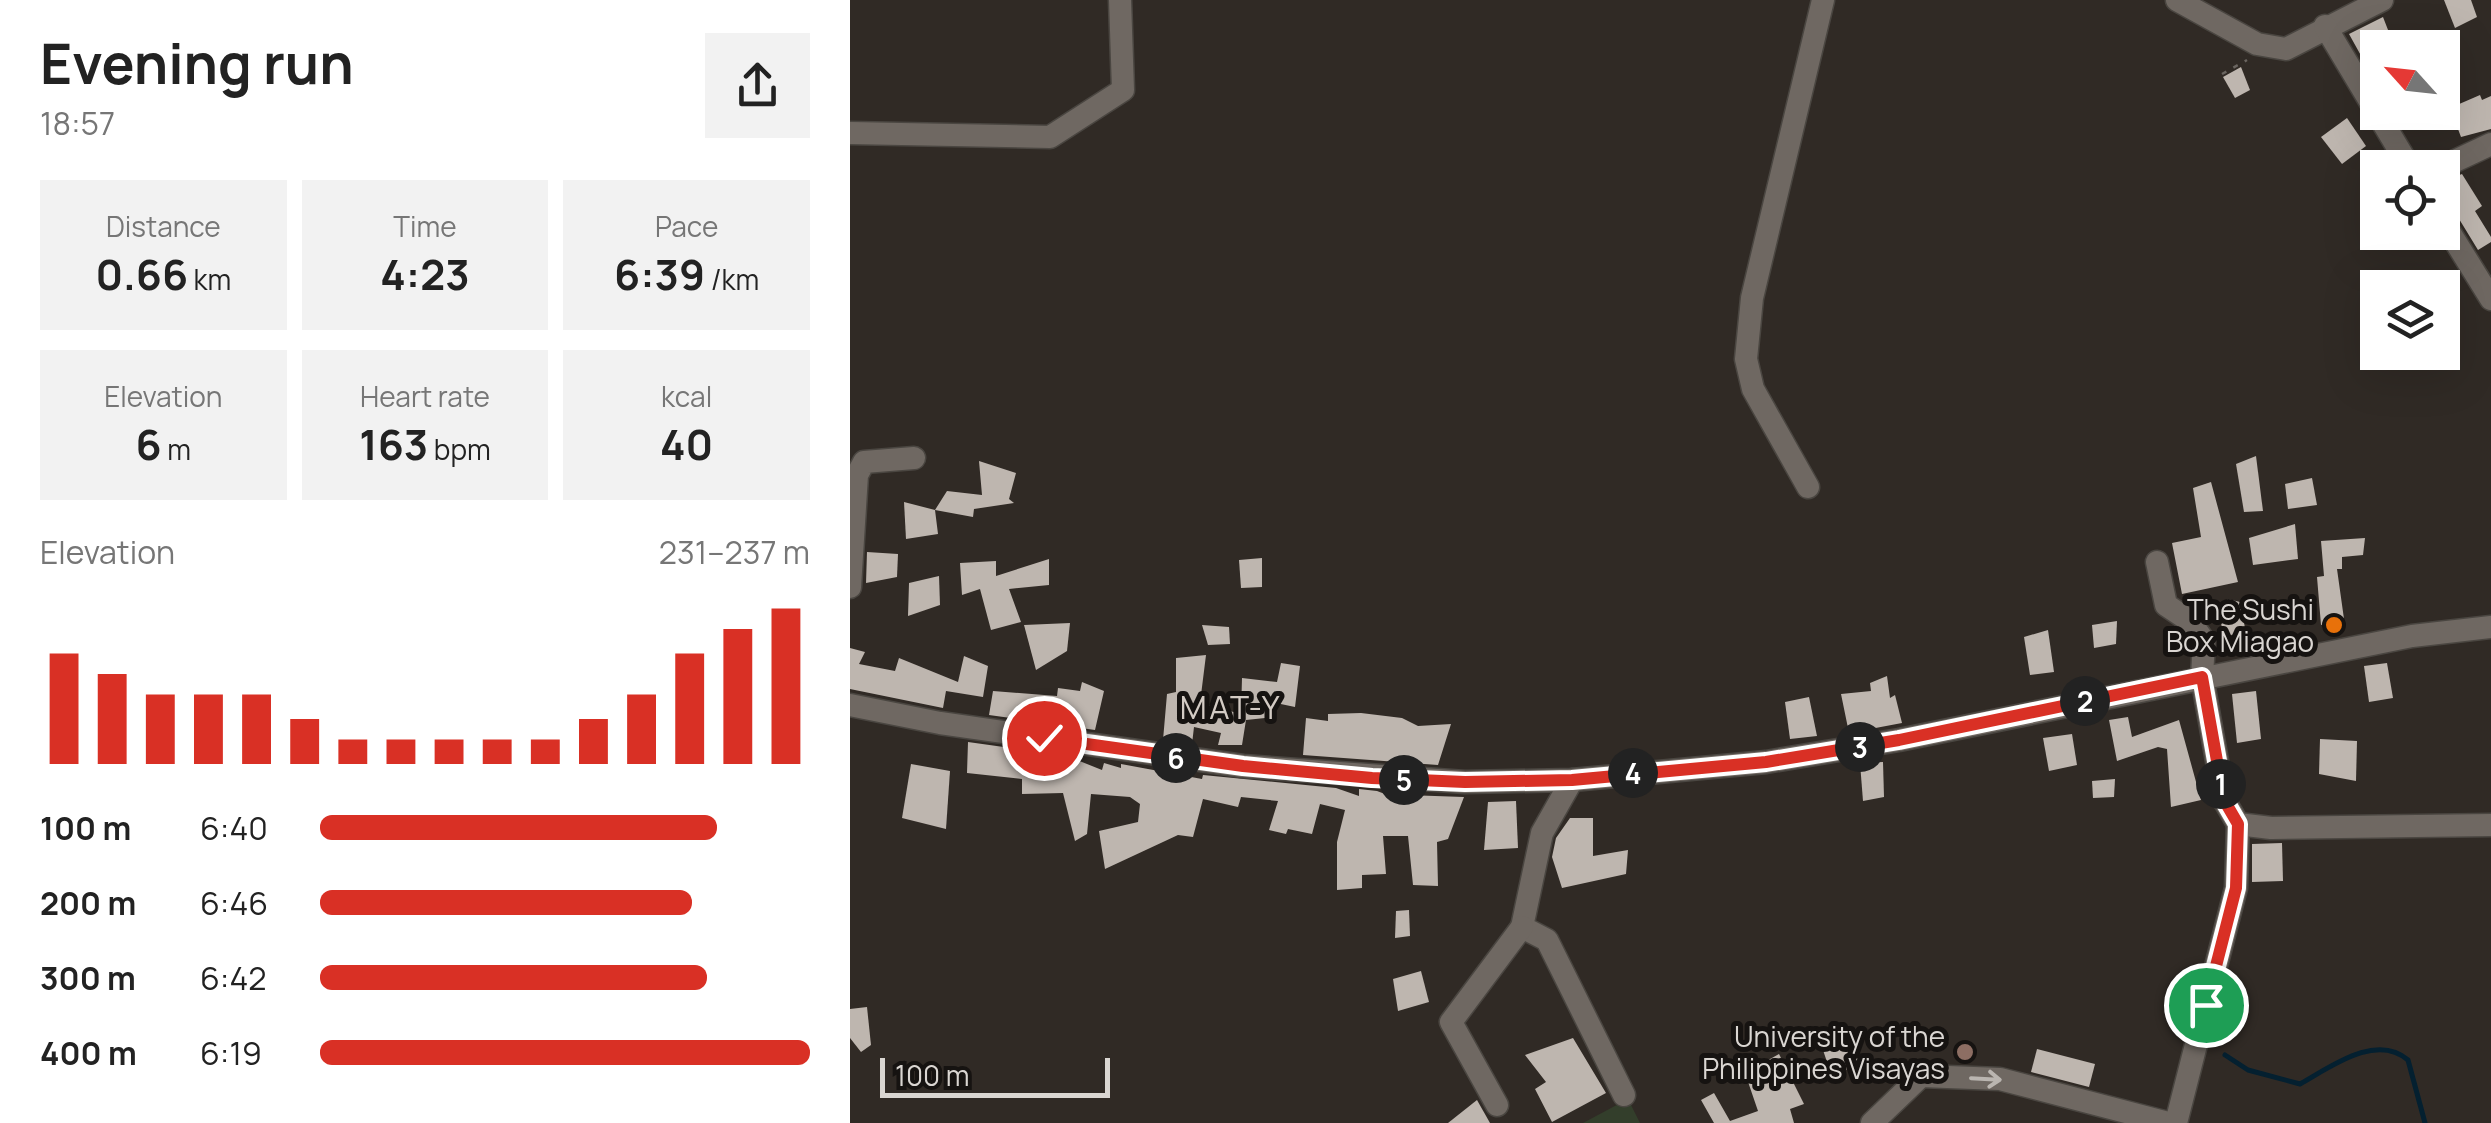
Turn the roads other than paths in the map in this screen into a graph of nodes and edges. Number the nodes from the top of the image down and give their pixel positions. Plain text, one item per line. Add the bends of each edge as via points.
1 (1120, 0) edge
2 (1823, 0) edge
3 (2177, 0) edge
4 (2382, 0) edge
5 (2324, 26) junction
6 (850, 132) edge
7 (2491, 144) edge
8 (2399, 150) edge
9 (2460, 159) edge
10 (2460, 249) edge
11 (2491, 300) edge
12 (914, 458) dead end
13 (1808, 487) dead end
14 (2156, 562) dead end
15 (850, 588) edge
16 (2491, 627) edge
17 (2202, 677) junction
18 (850, 704) edge
19 (1572, 780) junction
20 (2238, 824) junction
21 (2491, 825) edge
22 (1522, 928) junction
23 (1624, 1095) dead end
24 (1497, 1106) dead end
25 (1872, 1123) edge
26 (2168, 1123) edge
27 (2176, 1123) edge

1 - 6 street via 1123,90 1050,137
2 - 13 street via 1752,298 1746,359 1753,389
3 - 5 street via 2258,44 2286,48
4 - 5 street
5 - 8 street
7 - 9 street
10 - 11 street
12 - 15 street via 864,462 856,474
14 - 17 street via 2166,605 2190,620 2204,641
16 - 17 street
17 - 19 street via 1766,762
17 - 20 street via 2224,800
18 - 19 street via 1243,766 1465,782
19 - 22 street via 1542,833
20 - 21 street
20 - 27 street via 2236,888
22 - 23 street via 1547,940
22 - 24 street via 1452,1022
25 -> 26 street via 1921,1076 2000,1078

